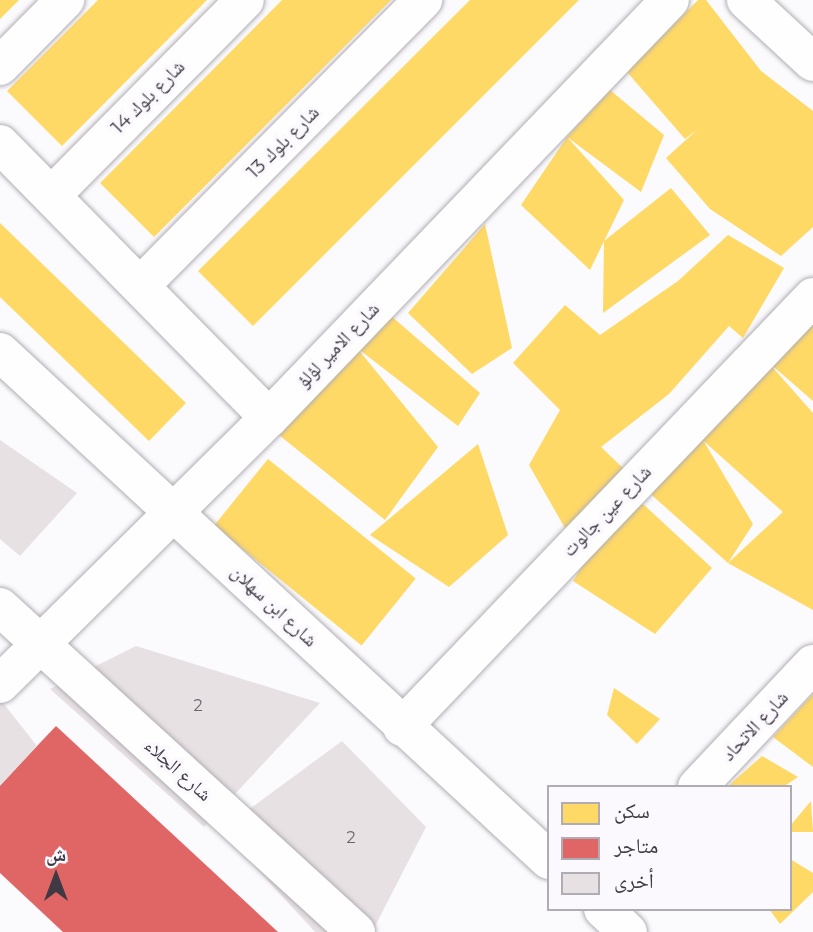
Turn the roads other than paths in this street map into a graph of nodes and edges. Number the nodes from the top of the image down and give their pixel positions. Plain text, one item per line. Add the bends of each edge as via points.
1 (65, 0) edge
2 (244, 0) edge
3 (423, 0) edge
4 (670, 0) edge
5 (746, 0) edge
6 (813, 62) edge
7 (0, 66) edge
8 (0, 144) edge
9 (52, 195) junction
10 (142, 284) junction
11 (813, 296) edge
12 (0, 352) edge
13 (269, 418) junction
14 (173, 511) junction
15 (0, 607) edge
16 (38, 643) junction
17 (813, 664) edge
18 (0, 684) edge
19 (402, 727) junction
20 (699, 785) edge
21 (547, 858) edge
22 (605, 911) edge
23 (356, 932) edge
24 (628, 932) edge

1 - 7 street
2 - 9 street, شارع بلوك 14
3 - 10 street, شارع بلوك 13
4 - 13 street, شارع الامير لؤلؤ
5 - 6 street
8 - 9 street
9 - 10 street
10 - 13 street
11 - 19 street, شارع عين جالوت
12 - 14 street, شارع ابن سهلان
13 - 14 street, شارع الامير لؤلؤ
14 - 16 street, شارع الامير لؤلؤ
14 - 19 street, شارع ابن سهلان
15 - 16 street, شارع الجلاء
16 - 18 street, شارع الامير لؤلؤ
16 - 23 street, شارع الجلاء
17 - 20 street, شارع الاتحاد
19 - 21 street, شارع ابن سهلان
22 - 24 street

